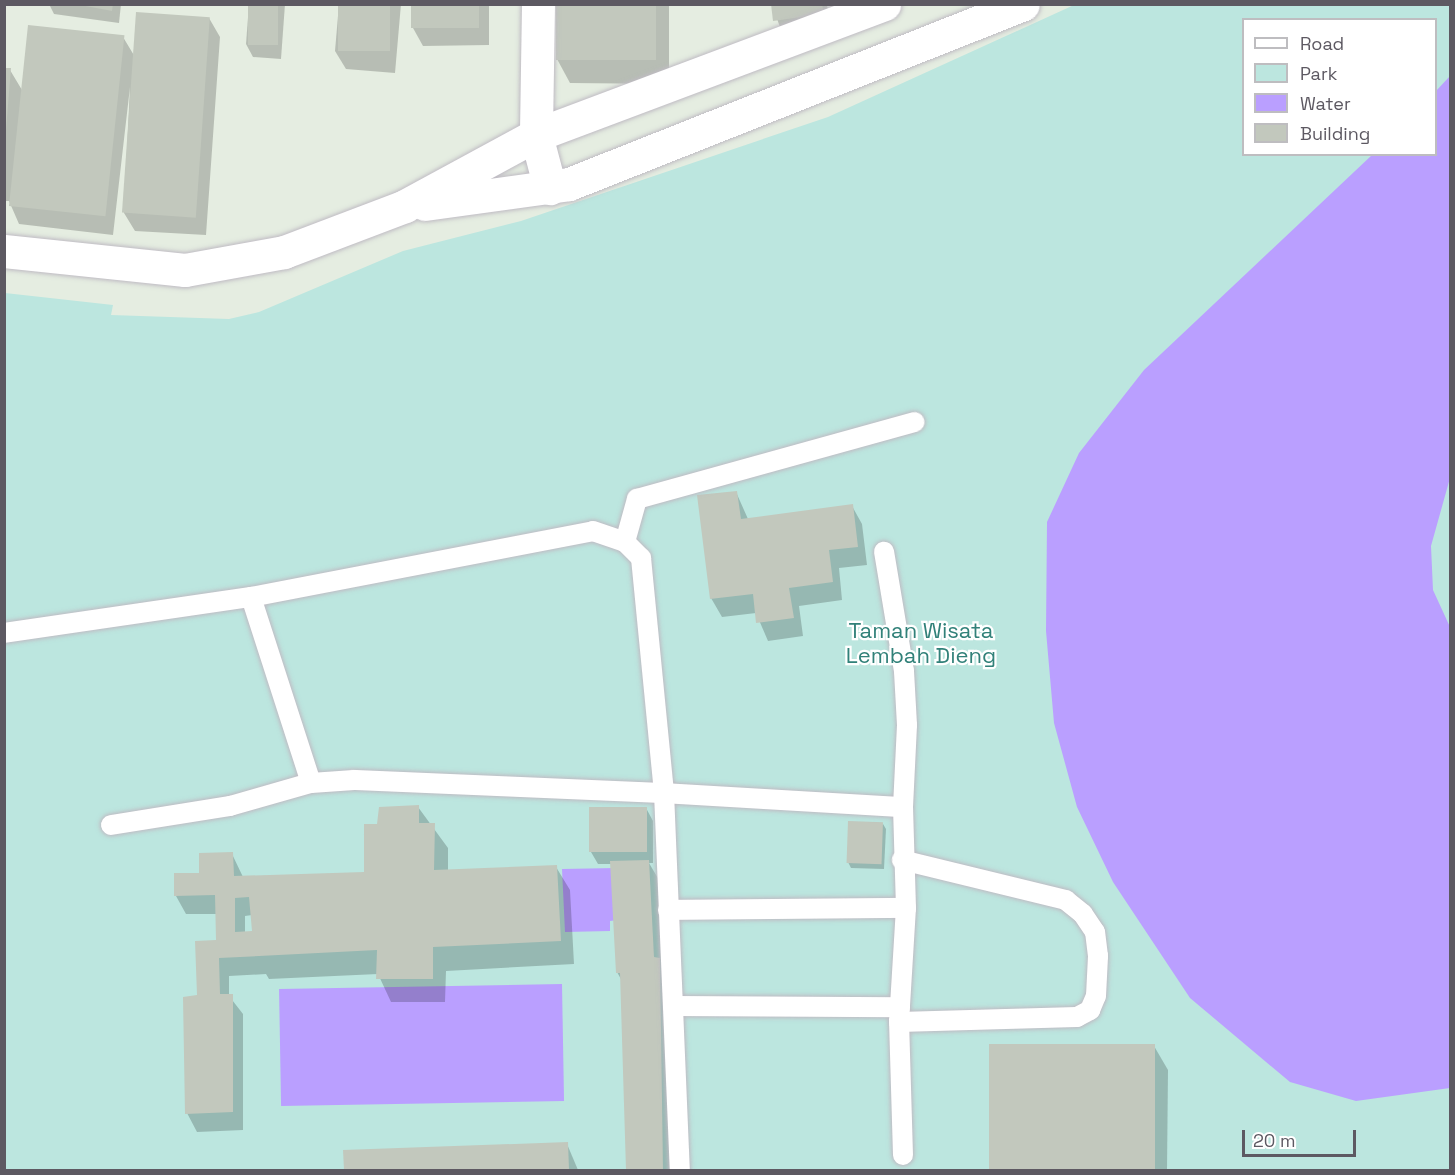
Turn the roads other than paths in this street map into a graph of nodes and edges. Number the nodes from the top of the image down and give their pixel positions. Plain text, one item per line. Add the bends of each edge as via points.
1 (538, 4) edge
2 (884, 4) edge
3 (1023, 4) edge
4 (841, 13) edge
5 (536, 135) junction
6 (550, 188) junction
7 (405, 206) junction
8 (4, 251) edge
9 (915, 423) dead end
10 (625, 542) junction
11 (884, 552) dead end
12 (251, 597) junction
13 (4, 633) edge
14 (311, 783) junction
15 (664, 793) junction
16 (903, 807) junction
17 (111, 825) dead end
18 (902, 860) junction
19 (906, 908) junction
20 (669, 910) junction
21 (673, 1006) junction
22 (900, 1014) junction
23 (903, 1155) dead end
24 (680, 1170) edge

1 - 5 street
2 - 4 street
3 - 6 street via 569,184
4 - 5 street
5 - 6 street
5 - 7 street
6 - 7 street
7 - 8 street via 284,252 185,270
9 - 10 lane via 637,499
10 - 12 lane via 593,531
10 - 15 lane via 641,558
11 - 16 lane via 904,670 907,725
12 - 13 lane
12 - 14 lane
14 - 15 lane via 354,780
14 - 17 lane via 230,806
15 - 16 lane
15 - 20 lane
16 - 18 lane
18 - 19 lane
18 - 22 lane via 1066,900 1083,914 1095,932 1098,956 1096,996 1090,1010 1077,1017
19 - 20 lane
19 - 22 lane
20 - 21 lane
21 - 22 lane
21 - 24 lane
22 - 23 lane

